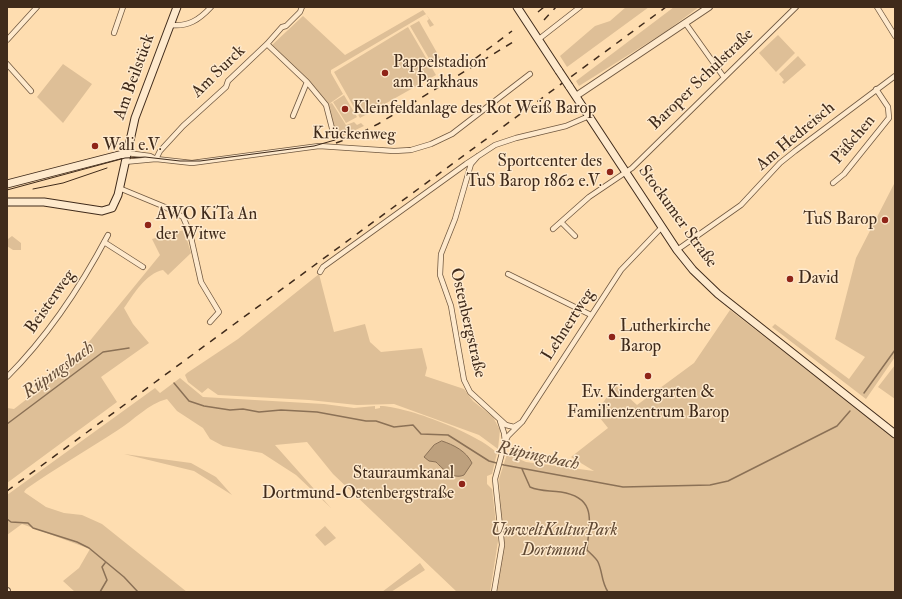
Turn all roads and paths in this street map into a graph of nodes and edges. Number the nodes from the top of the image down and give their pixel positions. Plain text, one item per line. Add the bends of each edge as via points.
1 (36, 7) edge
2 (123, 7) edge
3 (176, 7) edge
4 (211, 7) edge
5 (302, 7) edge
6 (517, 7) edge
7 (580, 7) edge
8 (709, 7) edge
9 (796, 7) edge
10 (877, 7) edge
11 (686, 24) junction
12 (170, 25) junction
13 (114, 33) dead end
14 (895, 36) edge
15 (7, 40) edge
16 (539, 40) junction
17 (267, 44) junction
18 (7, 64) edge
19 (530, 74) dead end
20 (723, 76) junction
21 (895, 76) edge
22 (307, 82) junction
23 (876, 89) junction
24 (31, 90) dead end
25 (576, 96) junction
26 (293, 116) dead end
27 (589, 116) junction
28 (334, 136) dead end
29 (478, 156) junction
30 (126, 157) junction
31 (153, 160) junction
32 (626, 173) junction
33 (833, 183) dead end
34 (7, 184) edge
35 (119, 188) junction
36 (7, 202) edge
37 (561, 222) junction
38 (662, 227) junction
39 (553, 230) dead end
40 (108, 235) dead end
41 (575, 236) dead end
42 (104, 242) junction
43 (677, 250) junction
44 (143, 267) dead end
45 (320, 272) dead end
46 (508, 274) dead end
47 (591, 315) junction
48 (210, 322) dead end
49 (7, 377) edge
50 (498, 417) junction
51 (522, 422) junction
52 (895, 434) edge
53 (505, 442) junction
54 (494, 592) edge

1 - 15 street
2 - 13 street
3 - 12 main road, Am Beilstück
4 - 12 street via 192,23
5 - 17 street, Am Surck
6 - 16 main road, Stockumer Straße
7 - 16 street
8 - 11 street
9 - 20 street, Baroper Schulstraße
10 - 14 street
11 - 20 street
11 - 25 street
12 - 30 main road, Am Beilstück via 135,118
16 - 25 main road, Stockumer Straße, bridge
17 - 22 street
17 - 31 street, Am Surck via 228,81 226,87 183,126
18 - 24 street
19 - 31 street, Krückenweg via 452,134 411,150 319,146 192,163
20 - 32 street, Baroper Schulstraße
21 - 23 street, Am Hedreisch
22 - 26 street
22 - 28 street via 326,105
23 - 33 street, Päßchen via 888,107 889,118 844,174
23 - 43 street, Am Hedreisch via 785,159 741,205
25 - 27 main road, Stockumer Straße
27 - 29 street, Ostenbergstraße via 566,126 495,145
27 - 32 main road, Stockumer Straße
29 - 45 street, Ostenbergstraße via 323,267
29 - 50 street, Ostenbergstraße via 471,164 442,254 440,275 451,306 464,380 470,392
30 - 31 street
30 - 31 street, Krückenweg via 150,156
30 - 34 main road, Krückenweg
30 - 35 main road
32 - 37 street, Baroper Schulstraße via 589,197
32 - 38 main road, Stockumer Straße
35 - 36 main road via 112,208 102,211 44,202
35 - 48 street via 182,217 190,233 201,282 219,312
37 - 39 street, Baroper Schulstraße
37 - 41 street
38 - 43 main road, Stockumer Straße
38 - 47 street, Lehnertweg via 621,270
40 - 42 street, Beisterweg
42 - 44 street
42 - 49 street, Beisterweg via 81,284 58,318 40,343
43 - 52 main road, Stockumer Straße via 697,275 722,298
46 - 47 street
47 - 51 street, Lehnertweg
50 - 51 street, Ostenbergstraße via 509,427
50 - 53 street, Ostenbergstraße
51 - 53 street, Lehnertweg
53 - 54 street, Ostenbergstraße via 495,479 502,544

